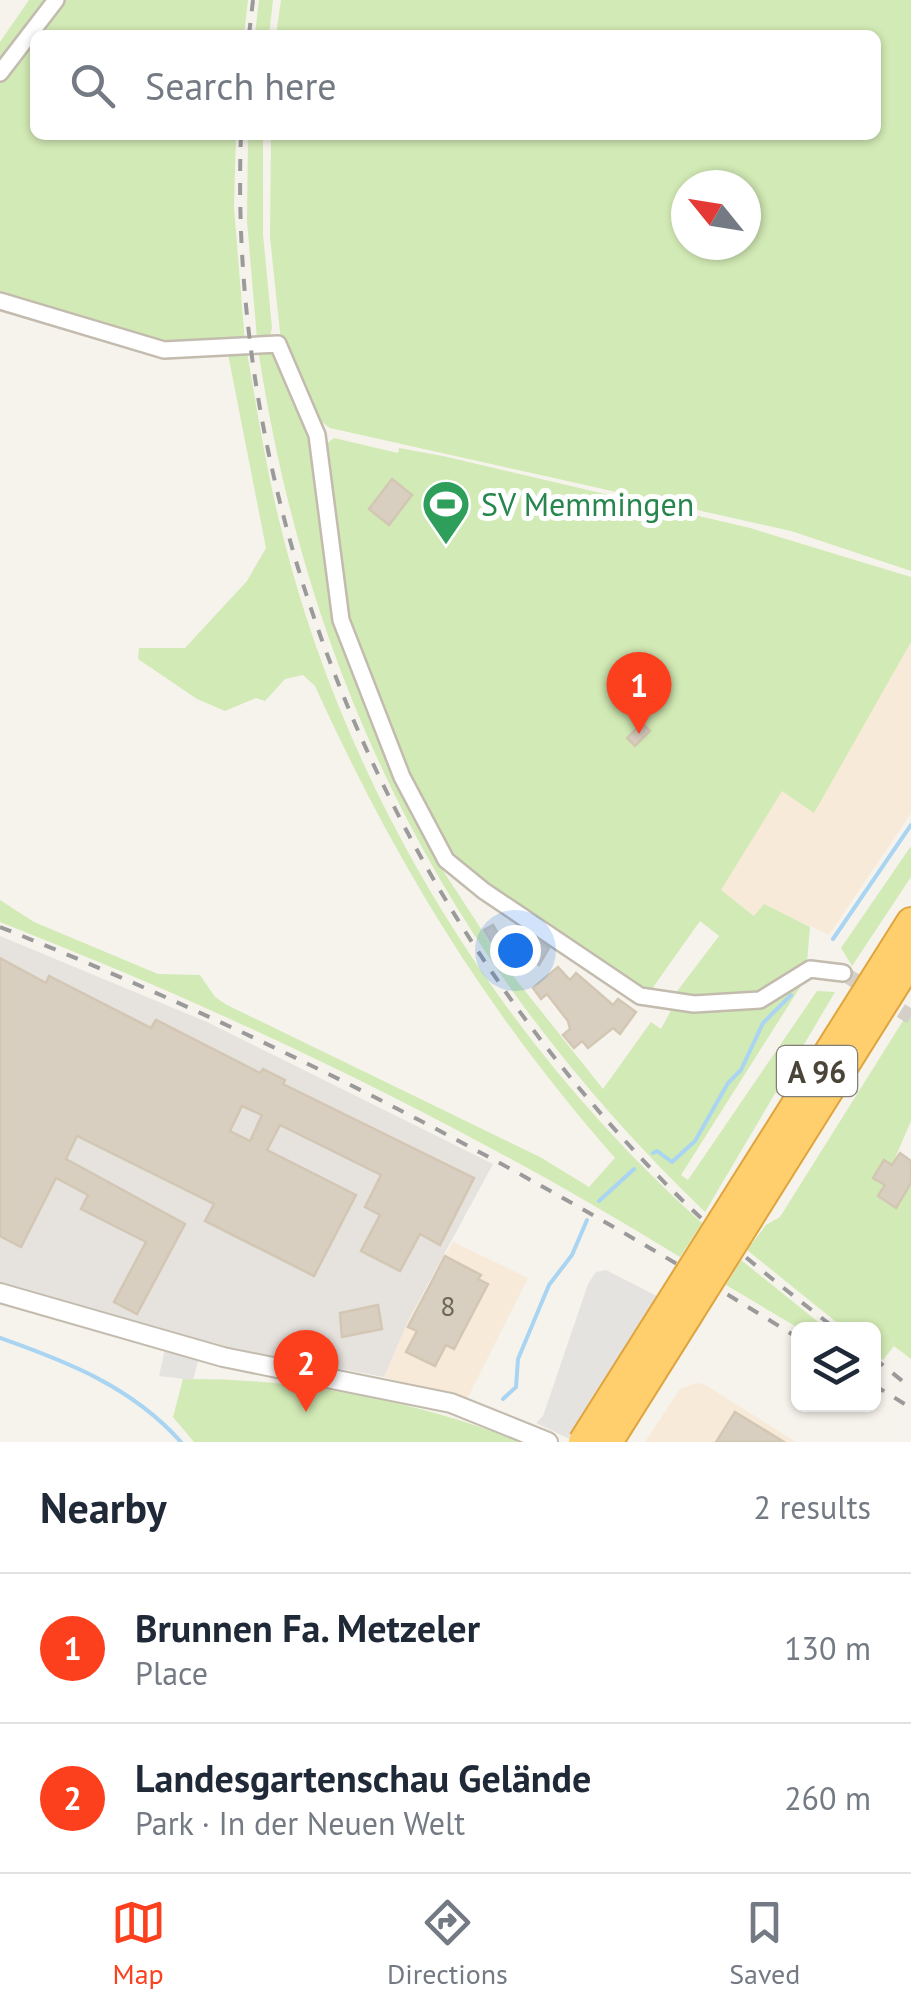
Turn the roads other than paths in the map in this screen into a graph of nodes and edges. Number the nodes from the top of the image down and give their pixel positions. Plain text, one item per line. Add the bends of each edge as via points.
1 (56, 0) edge
2 (33, 30) edge
3 (30, 34) edge
4 (0, 74) edge
5 (0, 301) edge
6 (911, 922) edge
7 (911, 960) edge
8 (843, 973) tunnel mouth
9 (730, 1228) junction
10 (0, 1293) edge
11 (548, 1442) edge
12 (584, 1442) edge
13 (608, 1442) edge

1 - 2 street
3 - 4 street
5 - 8 street via 164,350 278,344 317,435 341,620 402,777 446,860 484,892 640,996 694,1004 749,1001 774,995 810,968
6 - 9 highway, A 96
7 - 9 highway, A 96
9 - 12 highway, A 96, bridge
9 - 13 highway, A 96, bridge
10 - 11 street via 223,1357 451,1403

